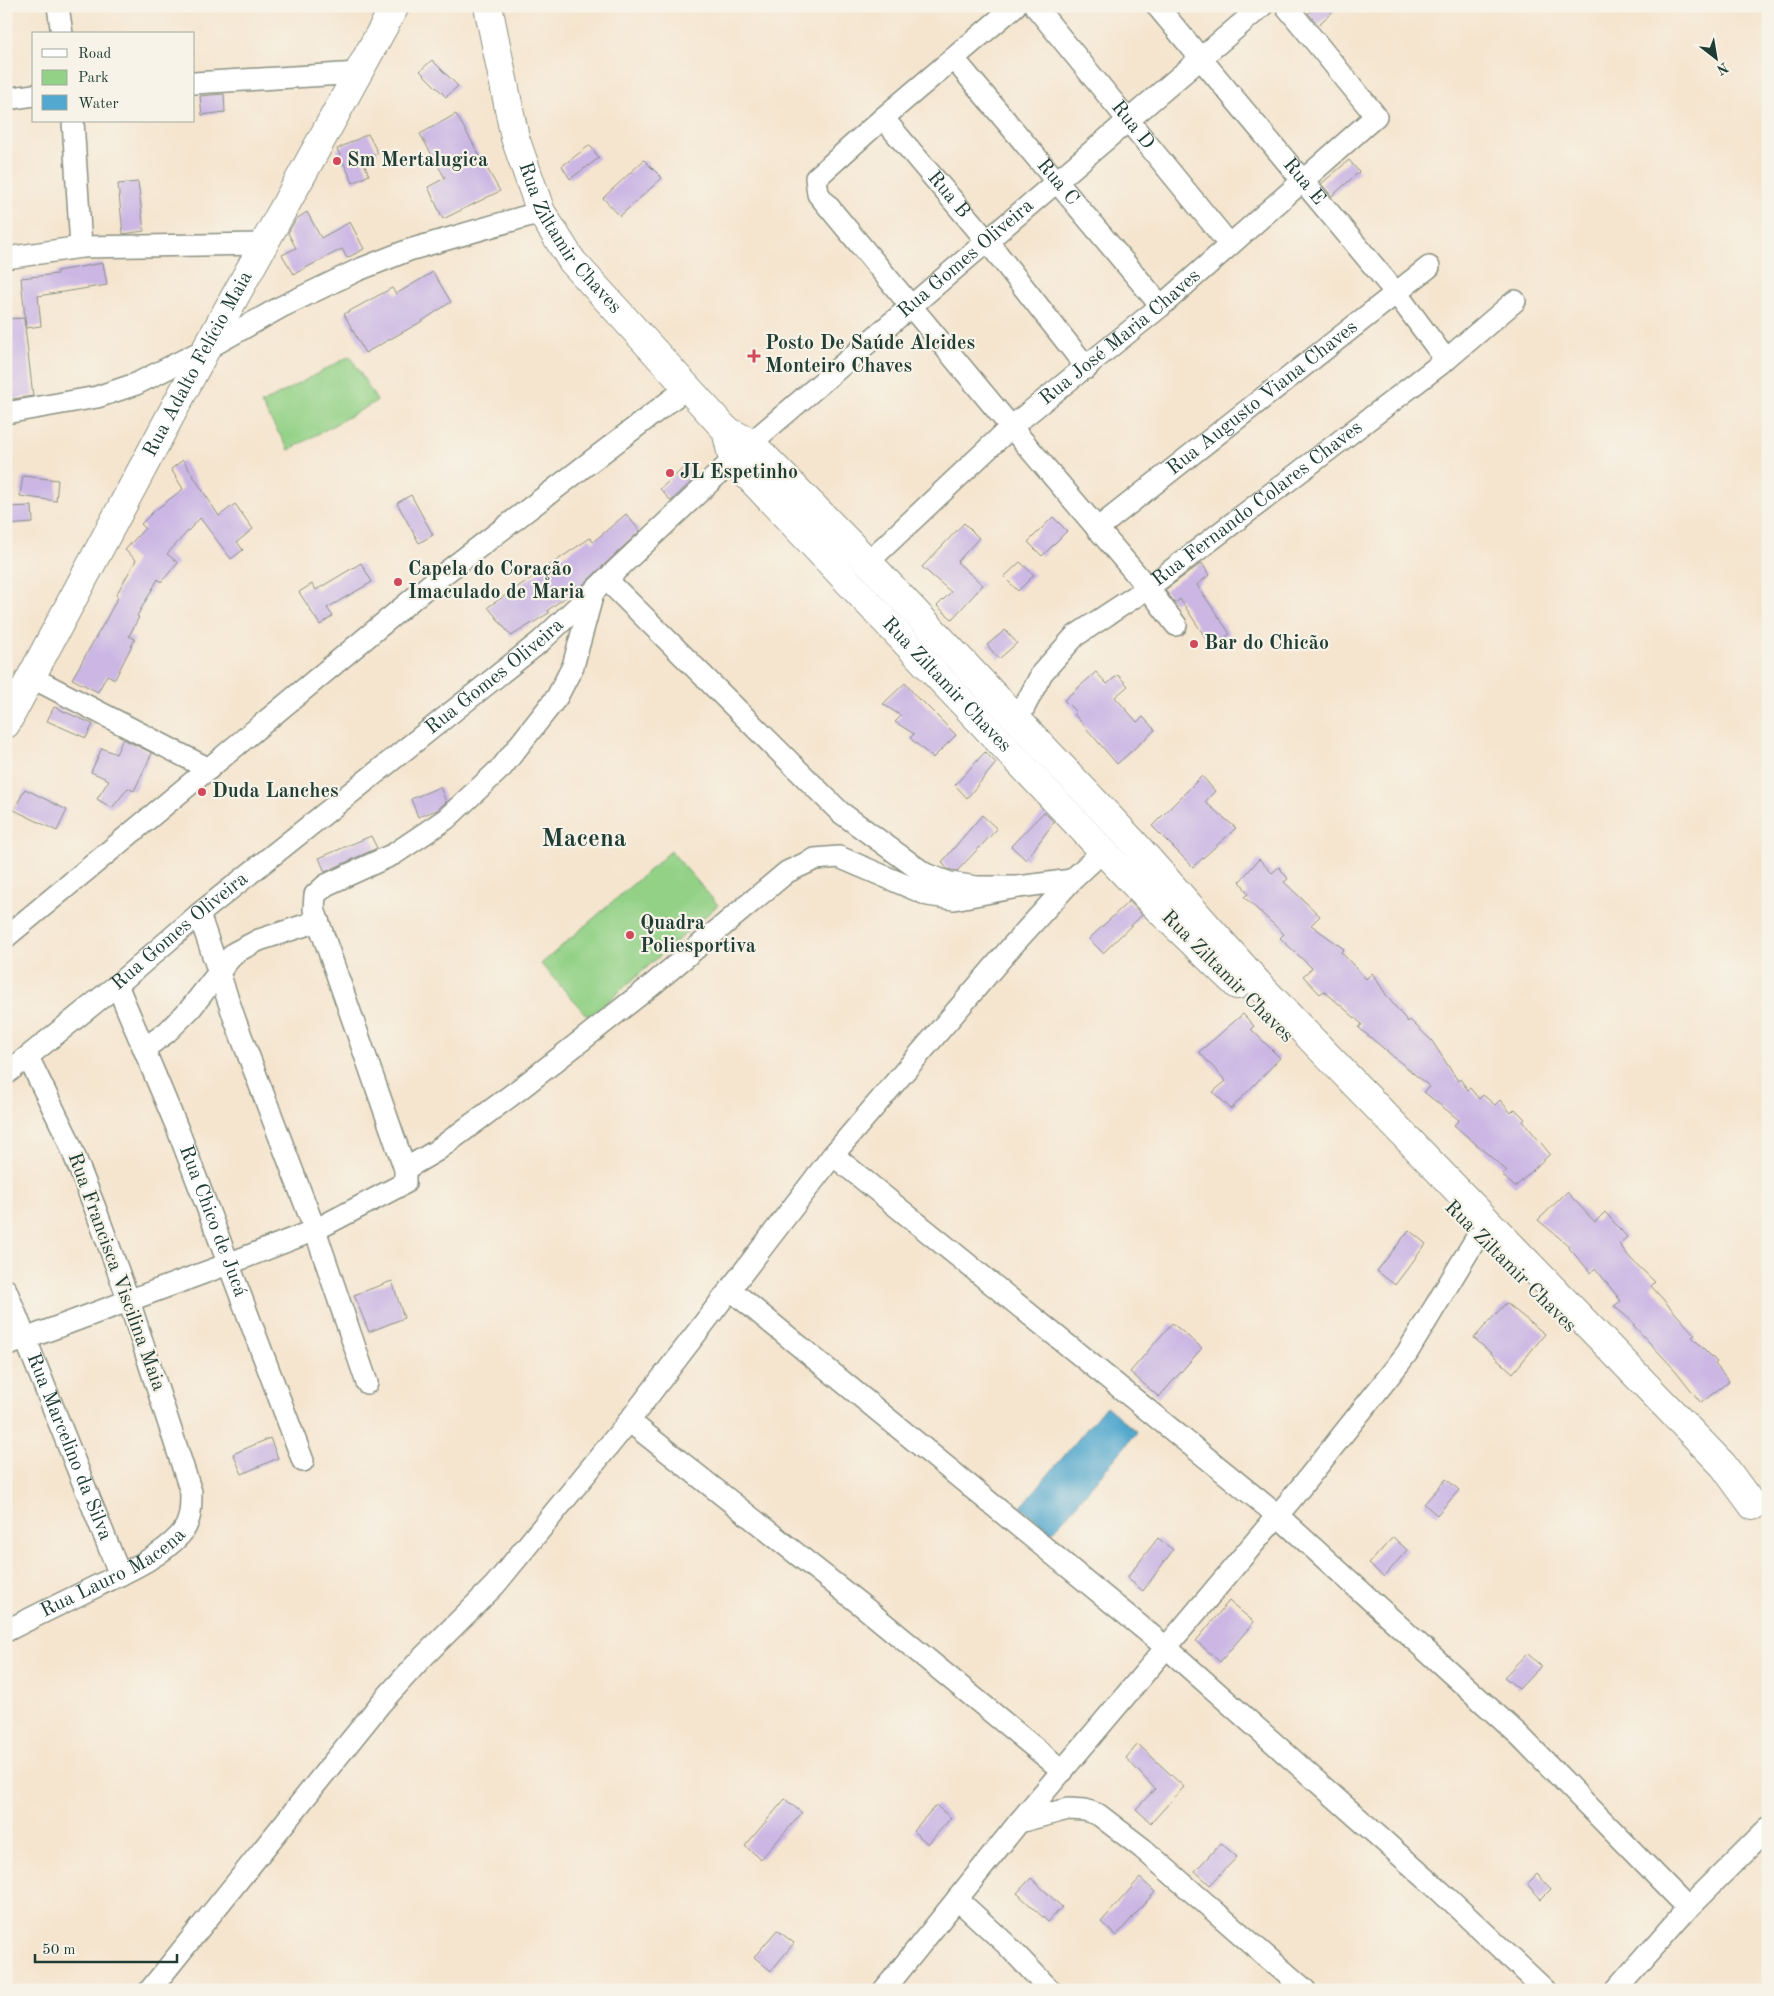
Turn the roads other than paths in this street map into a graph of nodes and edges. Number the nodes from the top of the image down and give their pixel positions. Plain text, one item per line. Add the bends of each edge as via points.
1 (58, 6) edge
2 (394, 6) edge
3 (488, 6) edge
4 (1015, 6) edge
5 (1035, 6) edge
6 (1157, 6) edge
7 (1262, 6) edge
8 (1286, 6) edge
9 (62, 32) edge
10 (1202, 58) junction
11 (954, 59) junction
12 (358, 73) junction
13 (195, 83) edge
14 (32, 95) edge
15 (6, 98) edge
16 (883, 118) junction
17 (74, 122) edge
18 (1128, 122) junction
19 (1304, 181) junction
20 (1057, 182) junction
21 (541, 212) junction
22 (988, 242) junction
23 (264, 244) junction
24 (1229, 244) junction
25 (81, 248) junction
26 (6, 258) edge
27 (1429, 267) dead end
28 (1397, 294) junction
29 (1516, 301) dead end
30 (911, 305) junction
31 (1161, 306) junction
32 (206, 350) junction
33 (1446, 360) junction
34 (1088, 368) junction
35 (688, 387) junction
36 (6, 413) edge
37 (1011, 427) junction
38 (742, 451) junction
39 (1097, 530) junction
40 (868, 562) junction
41 (599, 585) junction
42 (1148, 588) junction
43 (1176, 625) dead end
44 (31, 678) junction
45 (1017, 721) junction
46 (6, 724) edge
47 (209, 768) junction
48 (1103, 851) junction
49 (1072, 880) junction
50 (1018, 887) junction
51 (1167, 899) junction
52 (198, 914) junction
53 (318, 921) junction
54 (6, 937) edge
55 (218, 971) junction
56 (116, 985) junction
57 (144, 1049) junction
58 (28, 1057) junction
59 (6, 1074) edge
60 (833, 1155) junction
61 (1415, 1158) junction
62 (405, 1169) junction
63 (315, 1230) junction
64 (1477, 1237) junction
65 (228, 1264) junction
66 (6, 1290) edge
67 (731, 1290) junction
68 (129, 1302) junction
69 (26, 1339) junction
70 (6, 1346) edge
71 (367, 1383) dead end
72 (629, 1421) junction
73 (303, 1461) dead end
74 (191, 1492) joint
75 (1761, 1513) edge
76 (1277, 1515) junction
77 (120, 1575) junction
78 (6, 1631) edge
79 (1167, 1648) junction
80 (1063, 1771) junction
81 (1019, 1822) junction
82 (1768, 1828) edge
83 (957, 1899) junction
84 (1688, 1908) junction
85 (150, 1990) edge
86 (884, 1990) edge
87 (1050, 1990) edge
88 (1304, 1990) edge
89 (1544, 1990) edge
90 (1616, 1990) edge

1 - 9 street
2 - 12 street, Rua Adalto Felício Maia
3 - 21 street, Rua Ziltamir Chaves via 515,138
4 - 11 street
5 - 18 street, Rua D
6 - 10 street, Rua E
7 - 10 street, Rua Gomes Oliveira
8 - 19 street, Rua José Maria Chaves via 1376,116
10 - 18 street, Rua Gomes Oliveira
10 - 19 street, Rua E
11 - 16 street
11 - 20 street, Rua C
12 - 13 street
12 - 23 street, Rua Adalto Felício Maia
14 - 15 street
16 - 22 street, Rua B
16 - 30 street via 816,178 818,194
17 - 25 street
18 - 20 street, Rua Gomes Oliveira
18 - 24 street, Rua D
19 - 24 street, Rua José Maria Chaves
19 - 28 street, Rua E
20 - 22 street, Rua Gomes Oliveira
20 - 31 street, Rua C
21 - 32 street via 409,250 358,270 280,307
21 - 35 street, Rua Ziltamir Chaves via 572,261
22 - 30 street, Rua Gomes Oliveira
22 - 34 street, Rua B
23 - 25 street
23 - 32 street, Rua Adalto Felício Maia
24 - 31 street, Rua José Maria Chaves
25 - 26 street
27 - 28 street, Rua Augusto Viana Chaves
28 - 33 street, Rua E
28 - 39 street, Rua Augusto Viana Chaves
29 - 33 street, Rua Fernando Colares Chaves
30 - 37 street
30 - 38 street, Rua Gomes Oliveira
31 - 34 street, Rua José Maria Chaves
32 - 36 street via 136,384 97,397
32 - 44 street, Rua Adalto Felício Maia
33 - 42 street, Rua Fernando Colares Chaves
34 - 37 street, Rua José Maria Chaves
35 - 38 street, Rua Ziltamir Chaves
35 - 47 street via 432,583
37 - 39 street
37 - 40 street, Rua José Maria Chaves
38 - 40 street, Rua Ziltamir Chaves
38 - 41 street, Rua Gomes Oliveira
38 - 48 street, Rua Ziltamir Chaves
39 - 42 street
40 - 45 street, Rua Ziltamir Chaves
41 - 50 street via 840,812 925,874 950,883 977,887
41 - 52 street, Rua Gomes Oliveira via 541,641
41 - 53 street via 573,666 557,697 502,767 446,819 394,854 317,891 314,909
42 - 43 street
42 - 45 street, Rua Fernando Colares Chaves via 1075,636 1042,673
44 - 46 street, Rua Adalto Felício Maia
44 - 47 street
45 - 51 street, Rua Ziltamir Chaves
47 - 54 street
48 - 49 street
48 - 51 street, Rua Ziltamir Chaves
49 - 50 street
49 - 60 street
50 - 62 street via 954,899 928,895 839,857 815,859 786,872 521,1088 436,1151
51 - 61 street, Rua Ziltamir Chaves via 1227,974
52 - 55 street
52 - 56 street, Rua Gomes Oliveira
53 - 55 street via 259,940 234,953
53 - 62 street
55 - 57 street via 191,1008
55 - 63 street
56 - 57 street, Rua Chico de Jucá
56 - 58 street, Rua Gomes Oliveira
57 - 65 street, Rua Chico de Jucá
58 - 59 street, Rua Gomes Oliveira
58 - 68 street, Rua Francisca Viscilina Maia via 67,1138
60 - 67 street
60 - 76 street
61 - 64 street, Rua Ziltamir Chaves
61 - 75 street, Rua Ziltamir Chaves via 1723,1465
62 - 63 street via 407,1179 401,1187
63 - 65 street
63 - 71 street
64 - 75 street, Rua Ziltamir Chaves via 1729,1486
64 - 76 street via 1407,1353
65 - 68 street
65 - 73 street, Rua Chico de Jucá
66 - 69 street, Rua Marcelino da Silva
67 - 72 street
67 - 79 street
68 - 69 street
68 - 74 street, Rua Francisca Viscilina Maia
69 - 70 street
69 - 77 street, Rua Marcelino da Silva
72 - 80 street via 865,1608
72 - 85 street via 495,1585 381,1703
74 - 77 street, Rua Lauro Macena via 188,1523 180,1535 162,1551
76 - 79 street
76 - 84 street via 1520,1736
77 - 78 street, Rua Lauro Macena
79 - 80 street
79 - 89 street via 1440,1891
80 - 81 street
81 - 83 street
81 - 88 street via 1068,1809 1099,1815 1149,1854
82 - 84 street
83 - 86 street
83 - 87 street
84 - 90 street

